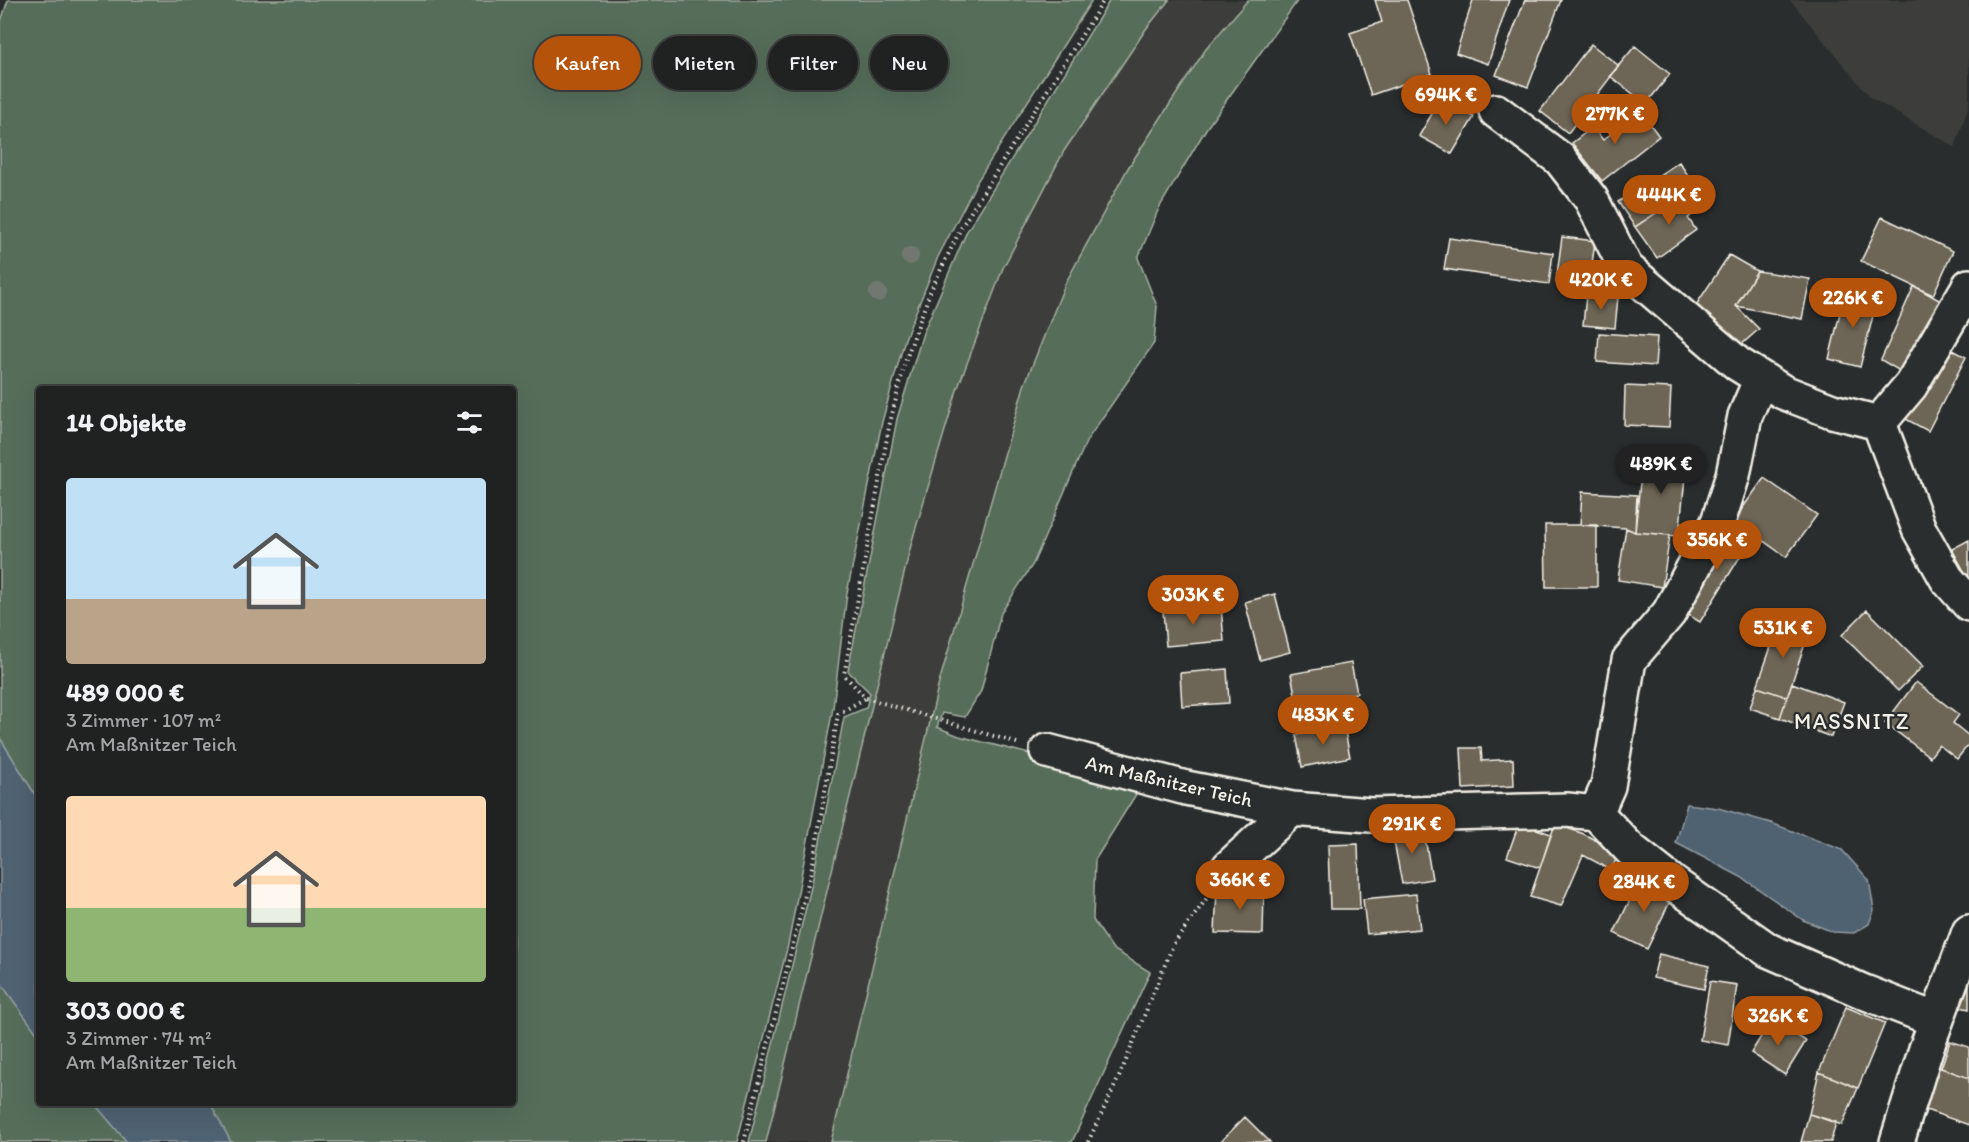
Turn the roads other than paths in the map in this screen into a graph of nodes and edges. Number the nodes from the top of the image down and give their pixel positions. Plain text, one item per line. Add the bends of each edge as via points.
1 (1496, 111) dead end
2 (1969, 286) edge
3 (1761, 379) junction
4 (1879, 423) junction
5 (1969, 604) edge
6 (1047, 751) road end
7 (1292, 809) junction
8 (1596, 813) junction
9 (1229, 867) road end
10 (1969, 932) edge
11 (1936, 1020) junction
12 (1897, 1142) edge

1 - 3 street via 1560,159 1591,199 1626,268 1738,364
2 - 4 street via 1911,385
3 - 4 street via 1832,411
3 - 8 street via 1746,416 1718,522 1669,613 1629,660 1608,786
4 - 5 street via 1919,529 1947,579
6 - 7 street, Am Maßnitzer Teich via 1186,788
7 - 8 street, Am Maßnitzer Teich via 1371,815 1567,810
7 - 9 street, Am Maßnitzer Teich
8 - 11 street via 1630,849 1768,950
10 - 11 street
11 - 12 street

